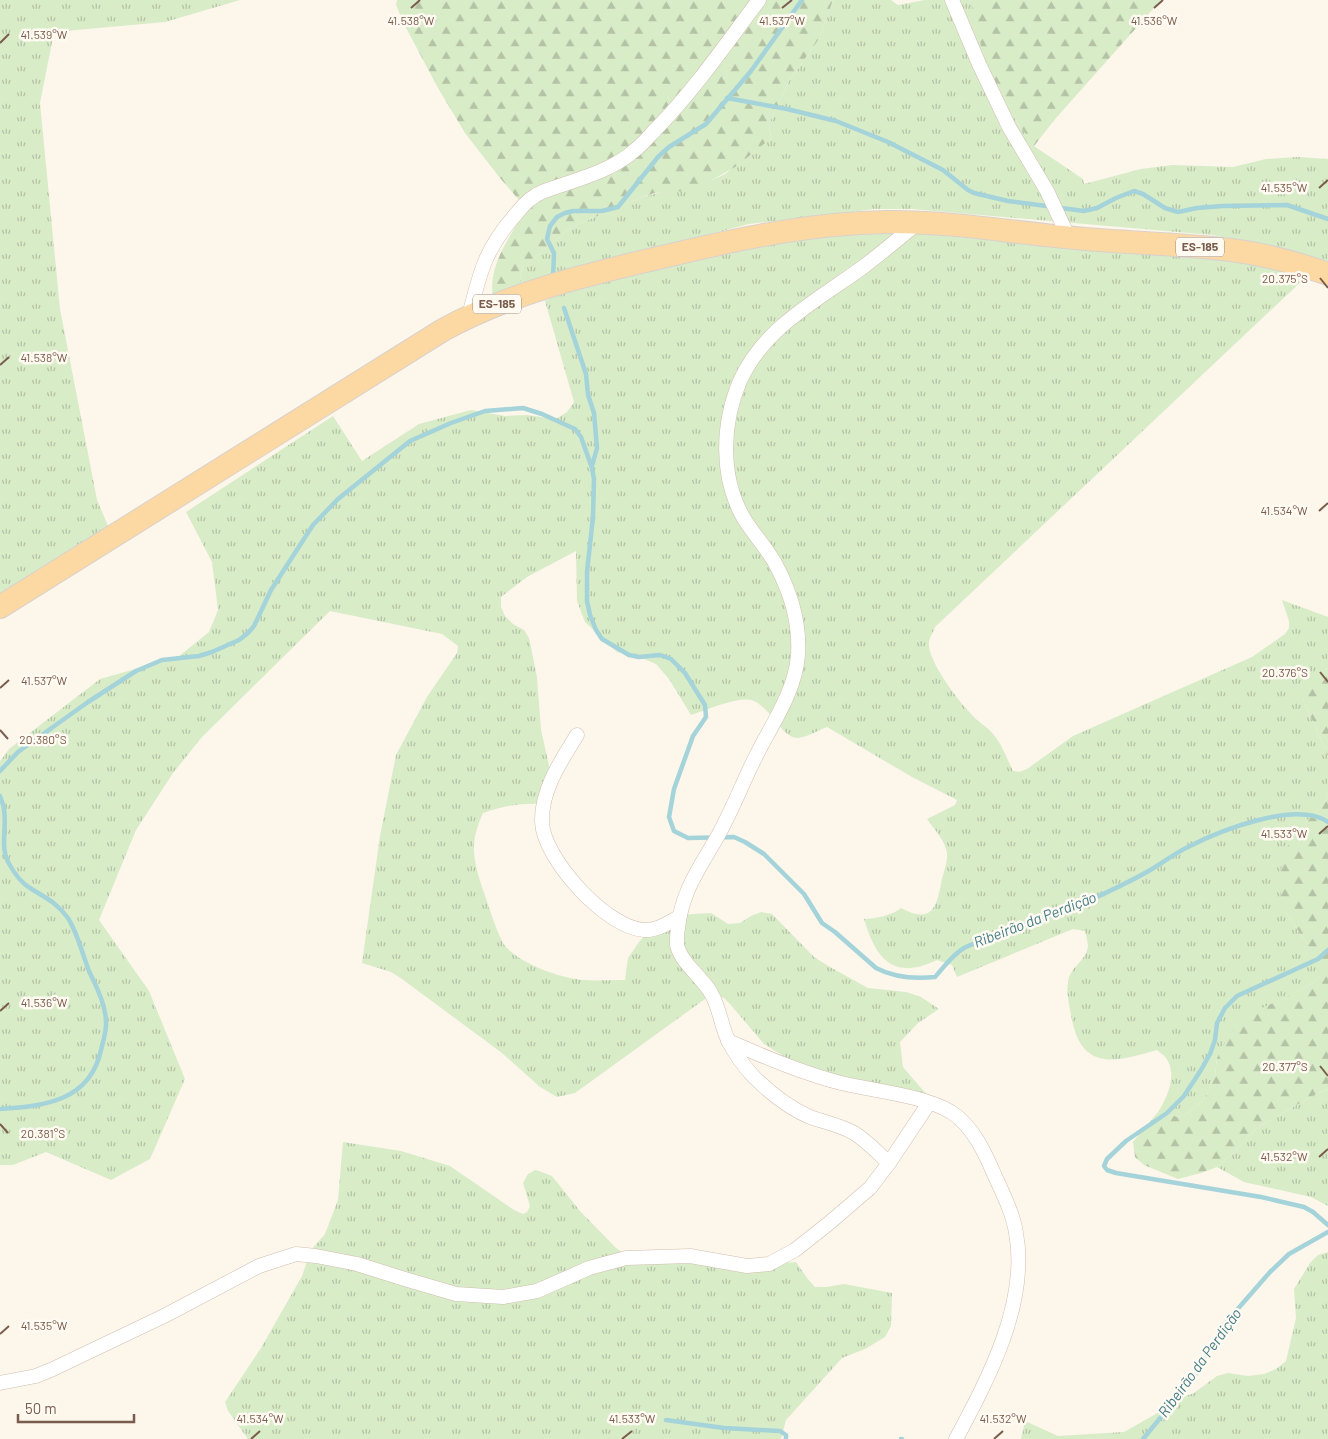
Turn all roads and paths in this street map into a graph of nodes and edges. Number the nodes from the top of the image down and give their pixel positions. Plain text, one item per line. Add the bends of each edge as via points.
1 (758, 0) edge
2 (952, 0) edge
3 (918, 222) junction
4 (1069, 238) junction
5 (1328, 274) edge
6 (469, 316) junction
7 (0, 607) edge
8 (577, 735) dead end
9 (679, 917) junction
10 (728, 1041) junction
11 (929, 1103) junction
12 (889, 1163) junction
13 (0, 1383) edge
14 (956, 1439) edge

1 - 6 street via 702,76 635,150 617,164 597,173 539,193 519,210 488,251
2 - 4 street via 1009,127 1047,191
3 - 4 main road, ES-185
3 - 6 main road, ES-185 via 840,224 765,234 613,268 521,294
3 - 9 street via 773,333 750,362 733,401 726,433 729,478 743,516 775,564 787,590 795,613 798,658 790,690 718,835 692,878
4 - 5 main road, ES-185 via 1231,250 1283,260
6 - 7 main road, ES-185
8 - 9 street via 553,777 544,804 543,832 548,847 586,897 612,917 643,930 654,929
9 - 10 street via 678,946 682,957 715,1001
10 - 11 street via 814,1075
10 - 12 street via 752,1076 770,1091 807,1116 850,1130
11 - 12 street
11 - 14 street via 950,1112 966,1124 976,1138 1007,1204 1019,1254 1018,1282 1004,1338 986,1382
12 - 13 street via 870,1188 828,1224 795,1250 769,1264 747,1266 690,1256 626,1258 589,1268 537,1291 503,1298 456,1294 357,1264 296,1254 259,1266 164,1316 36,1376

